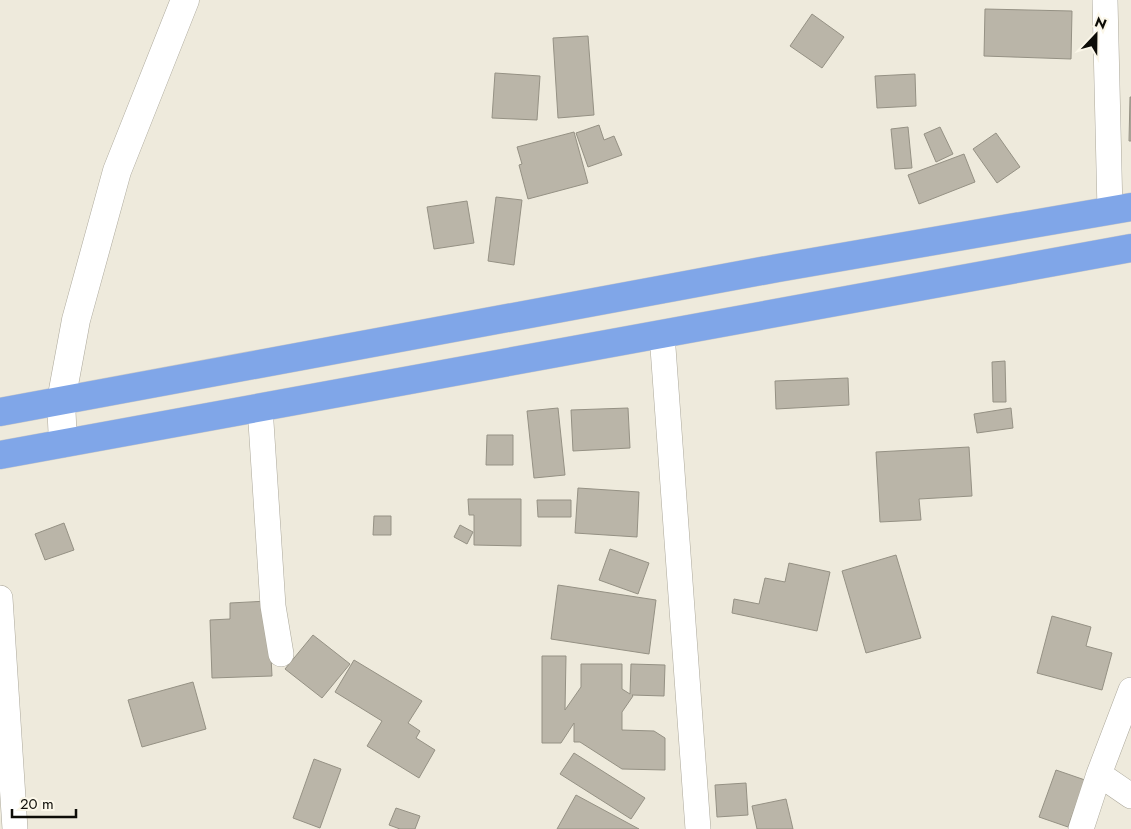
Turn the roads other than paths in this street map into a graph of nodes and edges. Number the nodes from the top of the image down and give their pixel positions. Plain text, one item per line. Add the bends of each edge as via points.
1 (186, 0) edge
2 (1105, 0) edge
3 (1120, 209) edge
4 (1131, 248) edge
5 (662, 334) junction
6 (61, 401) junction
7 (260, 407) junction
8 (0, 412) edge
9 (63, 443) junction
10 (0, 455) edge
11 (0, 598) edge
12 (281, 654) dead end
13 (1131, 690) edge
14 (1098, 774) junction
15 (1131, 796) edge
16 (15, 829) edge
17 (698, 829) edge
18 (1081, 829) edge

1 - 6 street via 117,171 76,320
2 - 3 street
3 - 6 highway via 778,268
4 - 5 highway
5 - 7 highway
5 - 17 street
6 - 8 highway
6 - 9 street
7 - 9 highway
7 - 12 street via 274,606
9 - 10 highway
11 - 16 street
13 - 14 street
14 - 15 street
14 - 18 street

